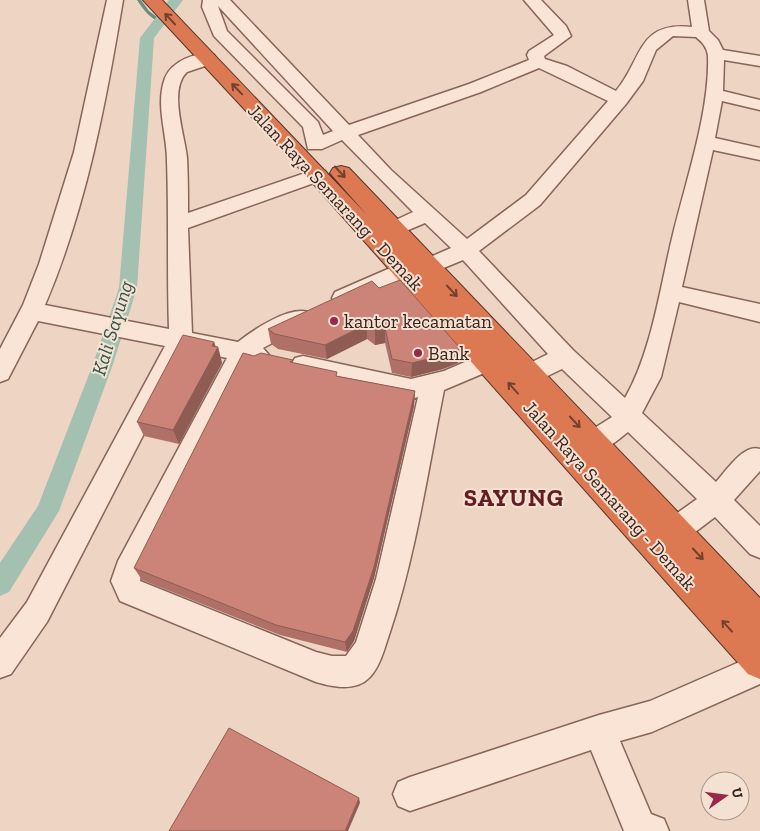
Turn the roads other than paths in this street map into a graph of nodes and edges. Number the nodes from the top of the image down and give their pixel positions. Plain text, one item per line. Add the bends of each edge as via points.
1 (115, 0) edge
2 (152, 0) edge
3 (210, 0) edge
4 (221, 0) edge
5 (532, 0) edge
6 (696, 0) edge
7 (192, 26) junction
8 (701, 32) junction
9 (716, 54) junction
10 (208, 59) junction
11 (760, 61) edge
12 (540, 62) junction
13 (267, 73) junction
14 (714, 94) junction
15 (620, 100) junction
16 (760, 105) edge
17 (343, 133) junction
18 (705, 142) junction
19 (318, 144) junction
20 (760, 154) edge
21 (318, 175) junction
22 (411, 221) junction
23 (177, 224) junction
24 (462, 252) junction
25 (433, 264) junction
26 (404, 270) junction
27 (670, 292) junction
28 (31, 311) junction
29 (760, 313) edge
30 (181, 339) junction
31 (242, 352) junction
32 (488, 361) junction
33 (548, 365) junction
34 (0, 372) edge
35 (433, 383) junction
36 (612, 429) junction
37 (755, 458) dead end
38 (696, 515) junction
39 (760, 545) edge
40 (760, 621) edge
41 (760, 662) edge
42 (0, 663) edge
43 (760, 668) edge
44 (598, 731) junction
45 (410, 794) dead end
46 (644, 830) edge

1 - 28 street via 82,163
7 -> 2 highway, Jalan Raya Semarang - Demak
3 - 13 street via 220,33
4 - 13 street
5 - 12 street via 563,36 535,55
6 - 8 street
7 - 10 highway, Jalan Raya Semarang - Demak
7 - 13 highway, Jalan Raya Semarang - Demak
8 - 9 street via 712,43
8 - 15 street via 671,32 659,38 642,57 634,82
9 - 11 street
9 - 14 street
21 -> 10 highway, Jalan Raya Semarang - Demak
10 - 23 street via 178,70 172,82 169,110 176,146
12 - 15 street
12 - 17 street
13 - 17 street
13 - 19 highway, Jalan Raya Semarang - Demak
14 - 16 street
14 - 18 street
15 - 24 street via 533,200
17 - 19 street
17 - 22 street via 384,174
18 - 20 street
18 - 27 street
19 -> 22 highway, Jalan Raya Semarang - Demak
21 - 23 street
21 - 26 highway, Jalan Raya Semarang - Demak
22 - 24 street
22 - 25 highway, Jalan Raya Semarang - Demak
23 - 30 street
24 - 25 street
24 - 33 street
25 -> 33 highway, Jalan Raya Semarang - Demak
26 - 31 street via 262,336
26 - 32 highway, Jalan Raya Semarang - Demak
27 - 29 street
27 - 36 street via 648,377
28 - 30 street
28 - 34 street
30 - 31 street
30 - 42 street via 37,612
31 - 35 street via 411,388
31 - 35 street via 128,571 126,587 332,672 348,672 367,658 388,589
32 - 35 street
41 -> 32 highway, Jalan Raya Semarang - Demak
33 -> 36 highway, Jalan Raya Semarang - Demak
33 - 36 street
36 - 38 highway, Jalan Raya Semarang - Demak
36 - 38 street
37 - 38 street
38 - 39 street
38 -> 40 highway, Jalan Raya Semarang - Demak
43 - 44 street via 652,716
44 - 45 street
44 - 46 street

